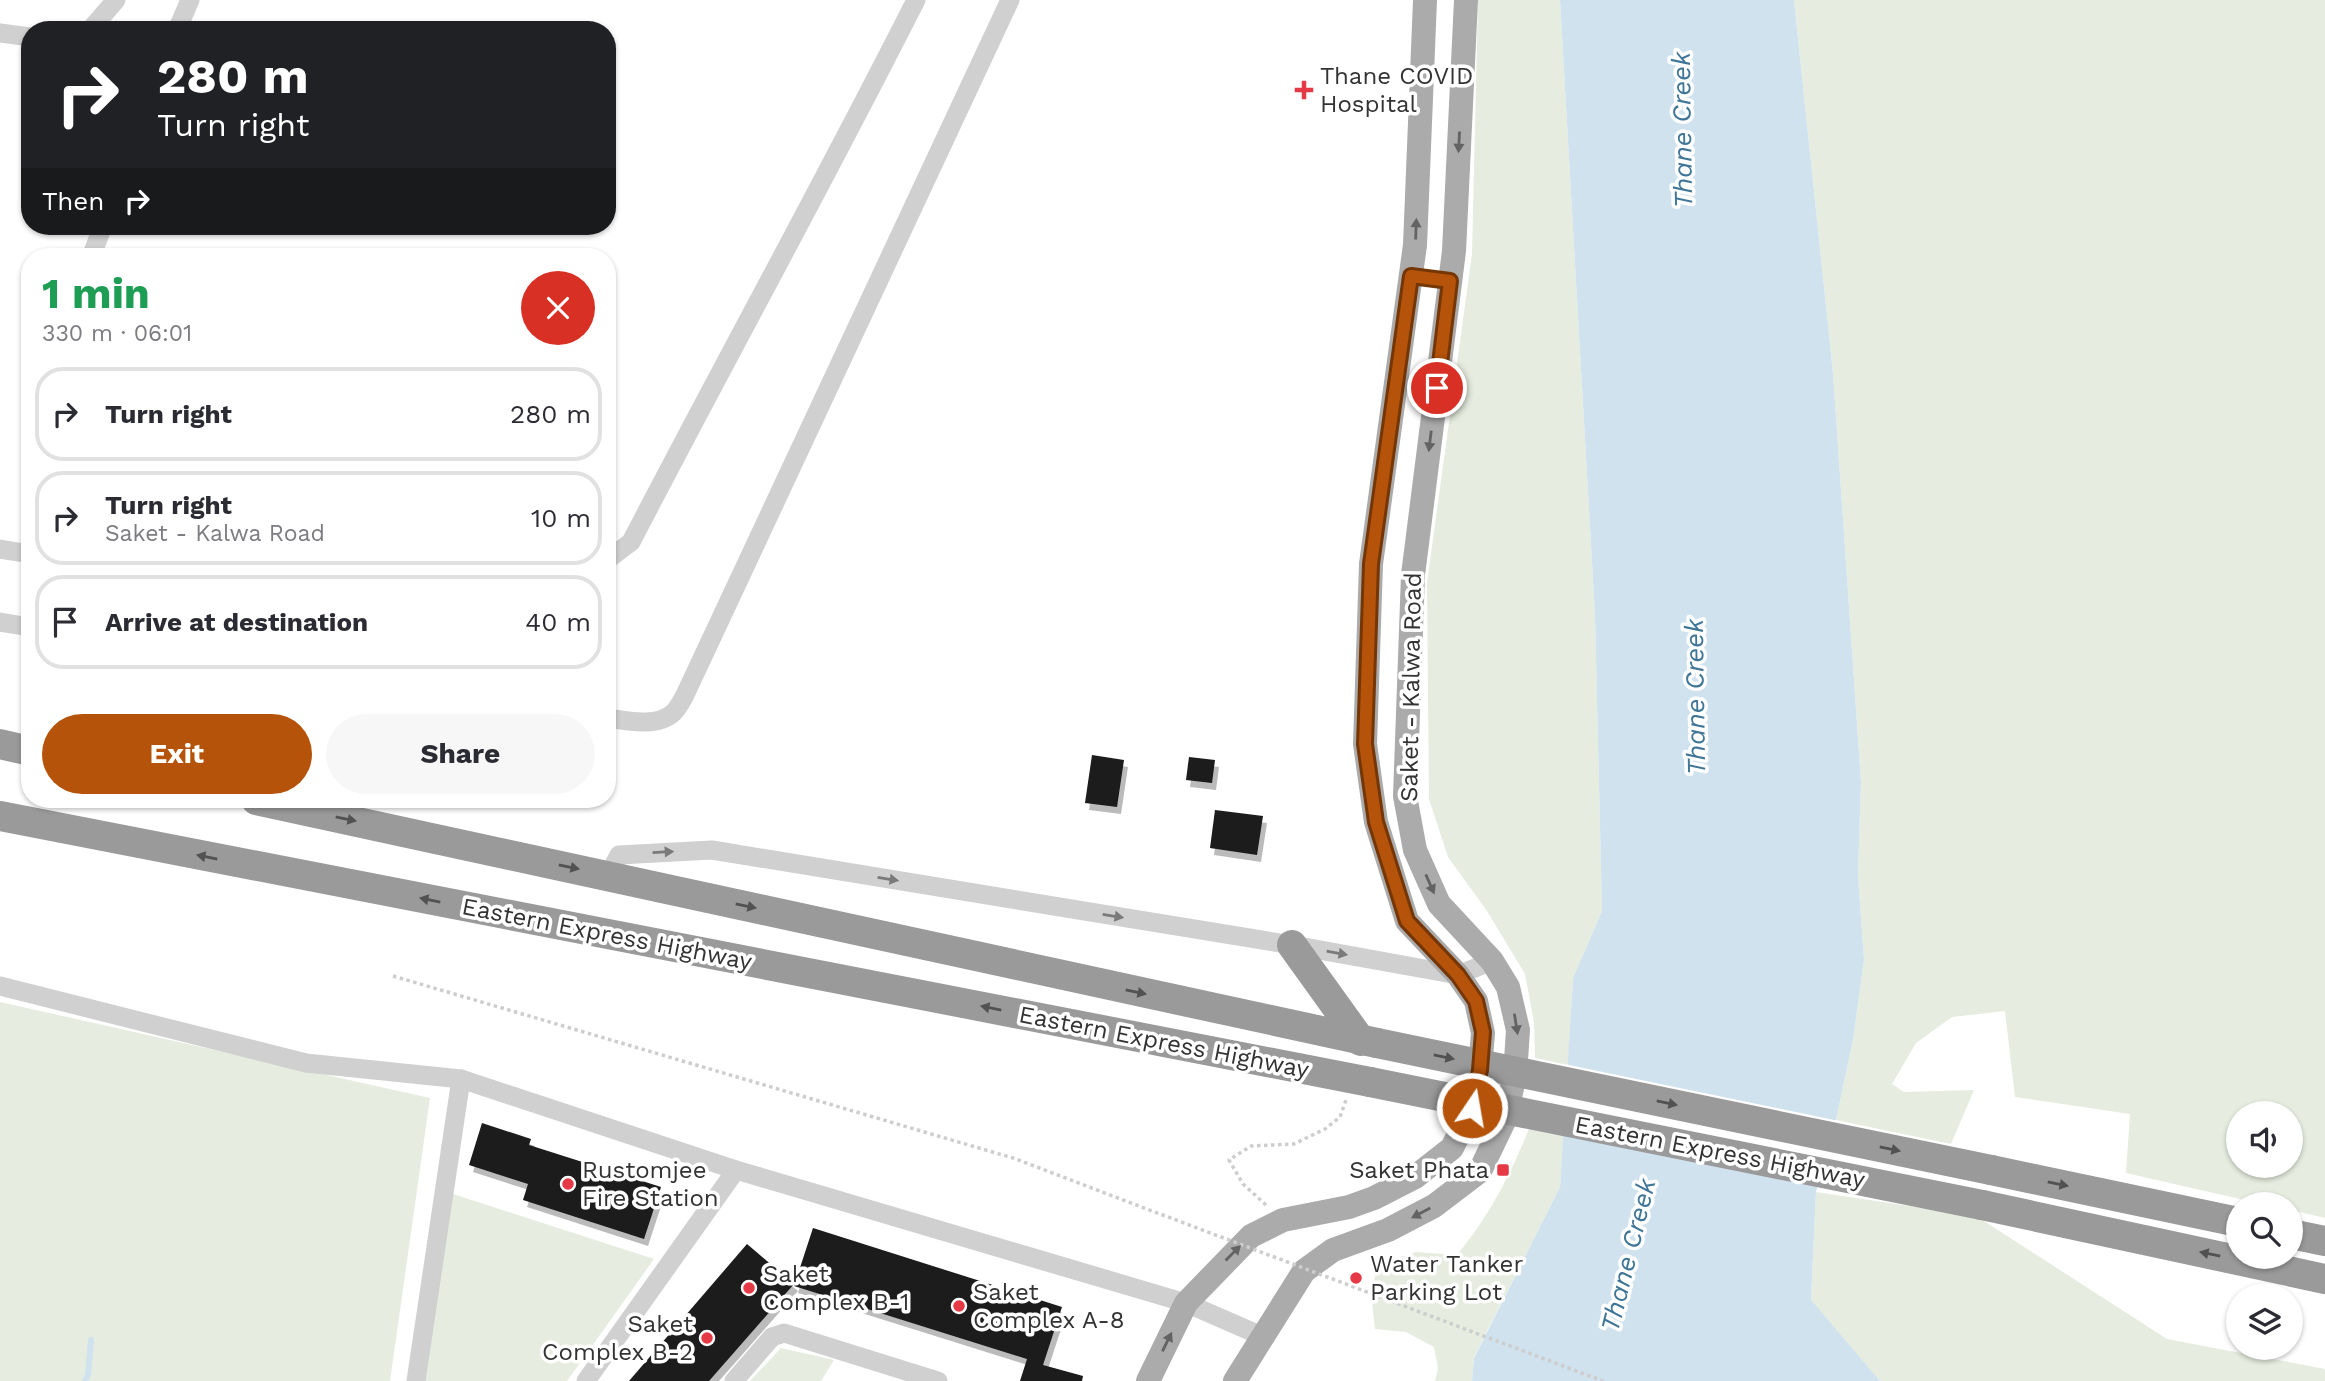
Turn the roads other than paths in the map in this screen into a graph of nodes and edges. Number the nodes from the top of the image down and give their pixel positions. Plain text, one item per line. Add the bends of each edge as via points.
1 (116, 0) edge
2 (190, 0) edge
3 (916, 0) edge
4 (1010, 0) edge
5 (1425, 0) edge
6 (1466, 0) edge
7 (98, 21) edge
8 (181, 21) edge
9 (0, 33) edge
10 (21, 36) edge
11 (1411, 276) junction
12 (1450, 281) junction
13 (0, 549) edge
14 (21, 552) edge
15 (616, 553) edge
16 (0, 622) edge
17 (21, 626) edge
18 (616, 720) edge
19 (0, 744) edge
20 (21, 749) edge
21 (293, 808) edge
22 (0, 816) edge
23 (1415, 850) junction
24 (1388, 859) junction
25 (608, 876) junction
26 (1292, 945) junction
27 (1492, 961) junction
28 (1458, 975) junction
29 (0, 986) edge
30 (1369, 1042) junction
31 (461, 1079) junction
32 (736, 1170) junction
33 (2226, 1219) edge
34 (2303, 1236) edge
35 (2325, 1241) edge
36 (2325, 1279) edge
37 (1186, 1303) junction
38 (1264, 1337) junction
39 (416, 1381) edge
40 (586, 1381) edge
41 (734, 1381) edge
42 (938, 1381) edge
43 (1148, 1381) edge
44 (1235, 1381) edge

1 - 7 street
2 - 8 street
3 - 15 street via 631,542
4 - 18 street via 684,697 674,713 657,721
11 -> 5 main road, Saket - Kalwa Road
6 -> 12 main road, Saket - Kalwa Road
9 - 10 street
11 - 12 main road
11 - 24 main road, Saket - Kalwa Road via 1371,564 1365,744 1376,822
12 -> 23 main road, Saket - Kalwa Road via 1413,575 1405,796
13 - 14 street
16 - 17 street
19 - 20 highway
21 -> 25 highway, Eastern Express Highway
36 -> 22 highway, Eastern Express Highway, bridge via 1362,1080
23 - 24 main road
23 -> 27 main road, Saket - Kalwa Road via 1438,904
24 - 28 main road, Saket - Kalwa Road via 1407,921
25 -> 26 street via 619,855 712,850
25 -> 30 highway, Eastern Express Highway
26 -> 28 street
26 - 30 highway
27 - 28 street
27 -> 38 main road, Saket - Kalwa Road via 1508,987 1518,1030 1515,1075 1505,1119 1480,1171 1434,1206 1388,1230 1333,1250 1304,1271
37 -> 28 main road, Saket - Kalwa Road via 1251,1236 1283,1220 1374,1198 1415,1177 1452,1148 1472,1108 1483,1032 1476,1001
29 - 31 street via 306,1063
30 -> 33 highway, Eastern Express Highway, bridge
31 - 32 street
31 - 39 street
32 - 37 street
32 - 40 street
34 - 35 highway
37 - 38 street
43 -> 37 main road, Saket - Kalwa Road
38 - 44 main road, Saket - Kalwa Road
41 - 42 street via 772,1338 783,1333

